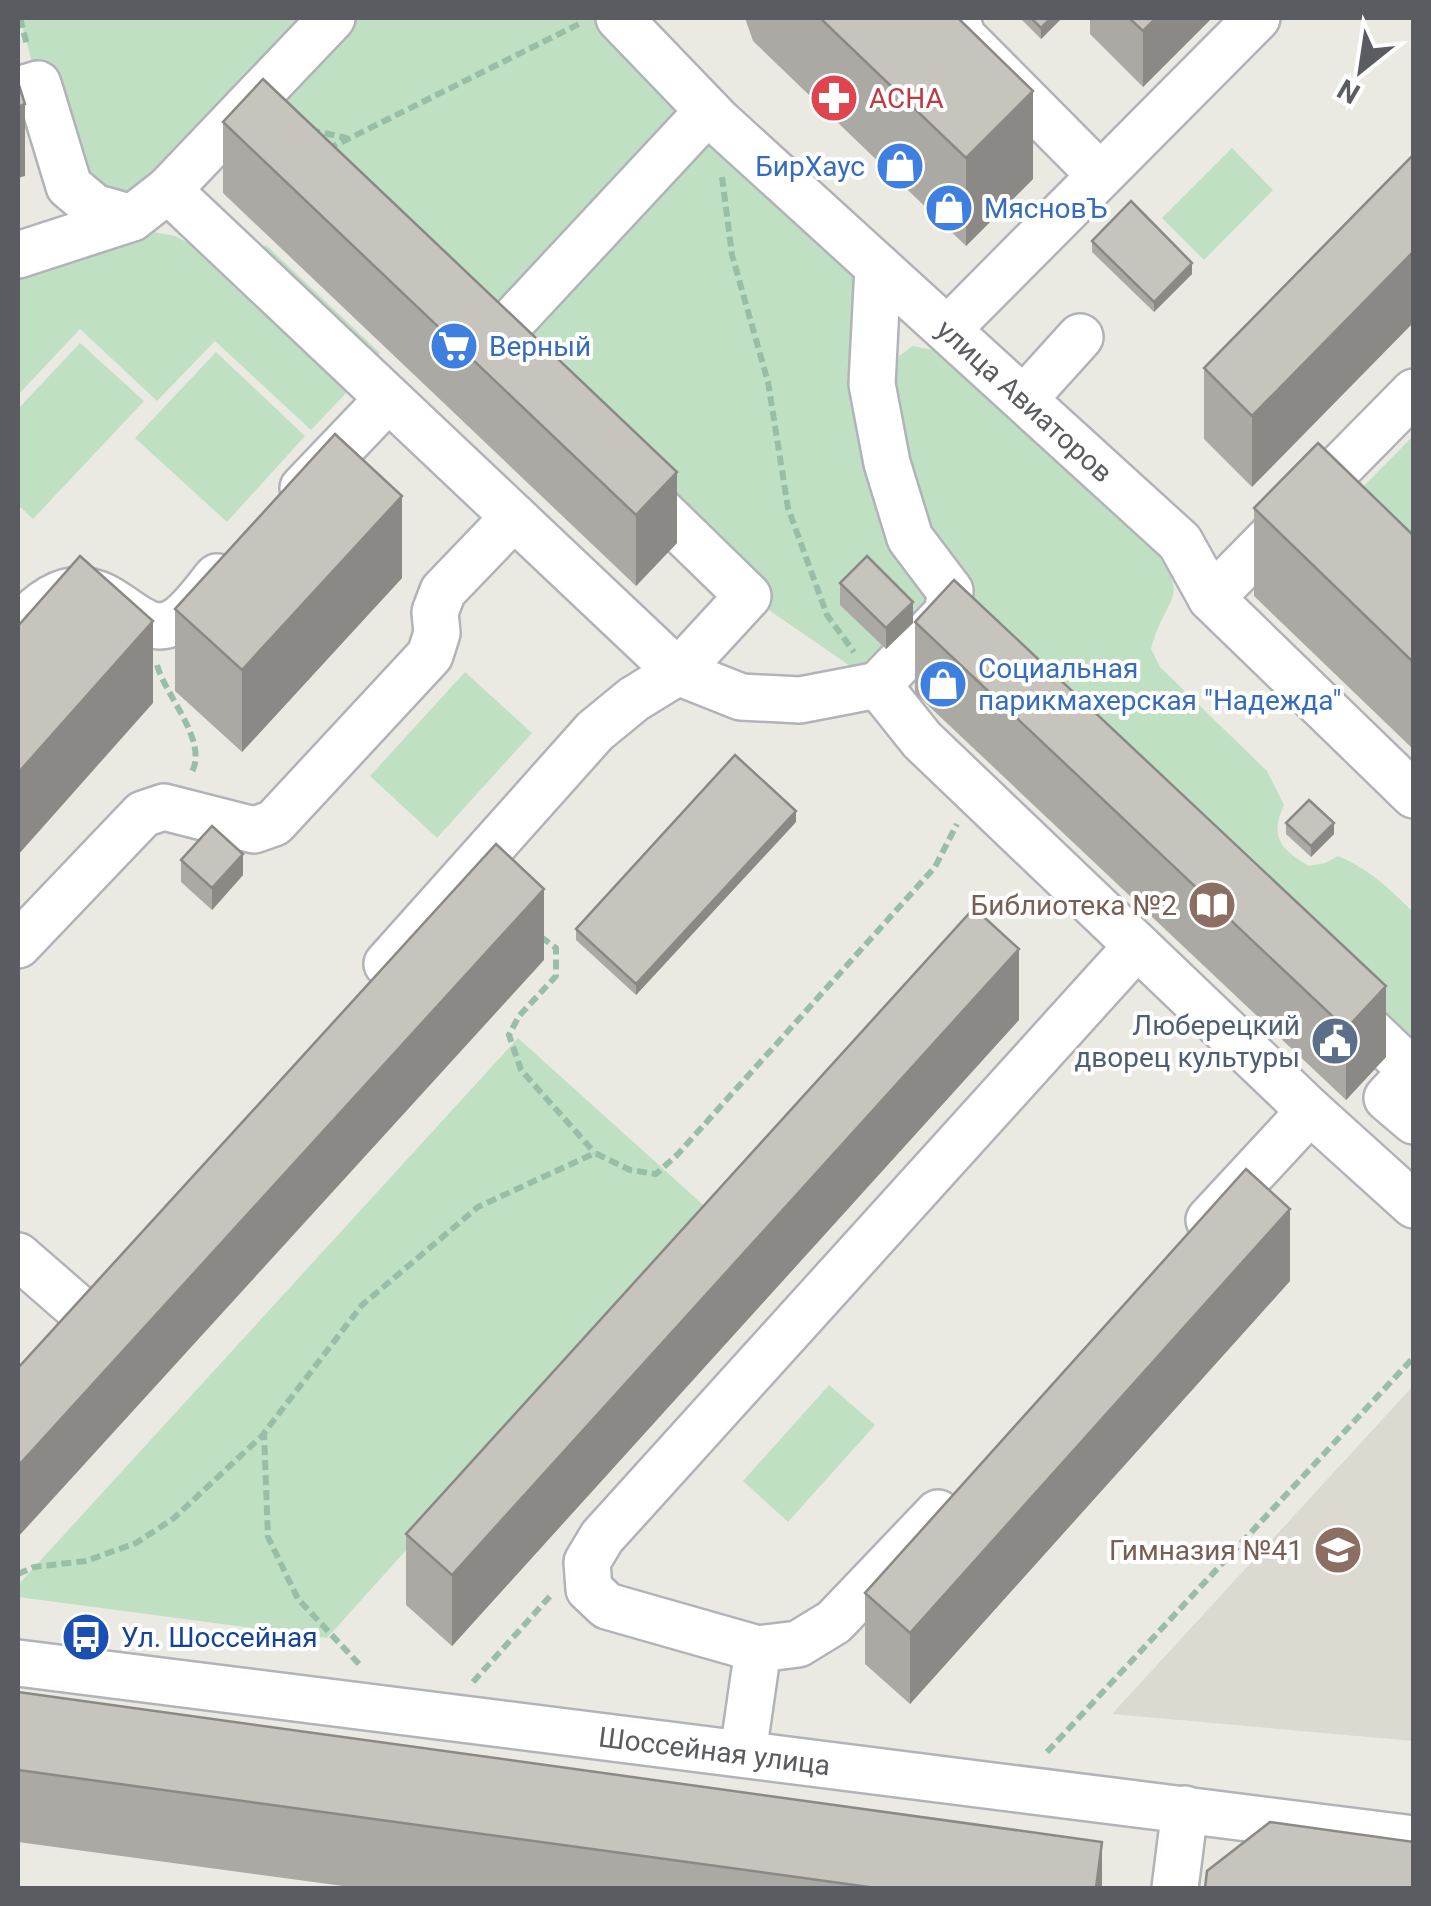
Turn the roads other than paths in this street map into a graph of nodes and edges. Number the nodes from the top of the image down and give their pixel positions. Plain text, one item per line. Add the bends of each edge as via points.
1 (332, 18) edge
2 (619, 18) edge
3 (957, 18) edge
4 (1257, 18) edge
5 (18, 90) edge
6 (248, 95) junction
7 (714, 116) junction
8 (299, 164) edge
9 (1100, 176) junction
10 (168, 190) junction
11 (132, 218) junction
12 (18, 254) edge
13 (878, 267) junction
14 (948, 329) junction
15 (1080, 337) dead end
16 (490, 346) edge
17 (1414, 392) edge
18 (388, 399) junction
19 (1024, 399) junction
20 (599, 451) edge
21 (280, 512) edge
22 (514, 517) junction
23 (239, 554) edge
24 (1211, 598) junction
25 (18, 628) edge
26 (924, 637) junction
27 (971, 655) edge
28 (678, 672) junction
29 (878, 685) junction
30 (1414, 795) edge
31 (18, 945) edge
32 (1137, 946) junction
33 (1313, 977) edge
34 (366, 988) edge
35 (1310, 1111) junction
36 (1414, 1122) edge
37 (1414, 1205) edge
38 (18, 1256) edge
39 (1175, 1258) edge
40 (80, 1310) edge
41 (972, 1477) edge
42 (758, 1649) junction
43 (18, 1663) edge
44 (743, 1753) junction
45 (1185, 1809) junction
46 (1414, 1840) edge
47 (1175, 1888) edge

1 - 6 street
2 - 7 street, улица Авиаторов
3 - 9 street via 962,36
4 - 9 street
5 - 11 street via 38,84 69,186 94,207
6 - 8 street
6 - 10 street
7 - 13 street, улица Авиаторов
7 - 16 street
9 - 14 street
10 - 11 street
10 - 18 street
11 - 12 street
13 - 14 street, улица Авиаторов
13 - 26 street via 872,384 887,463 910,538 952,602
14 - 19 street, улица Авиаторов
15 - 19 street
17 - 24 street via 1345,488
18 - 21 street
18 - 22 street
19 - 24 street, улица Авиаторов via 1180,542
20 - 28 street via 748,596
22 - 28 street
22 - 31 street via 443,590 430,654 274,823 254,830 164,807 143,814
23 - 25 street via 174,622 146,623 110,599 67,589 36,607
24 - 30 street, улица Авиаторов
26 - 27 street via 957,642
26 - 29 street
28 - 29 street via 741,697 800,700
28 - 34 street via 595,731
29 - 32 street via 922,740
32 - 35 street
32 - 42 street via 602,1537 587,1562 590,1589 607,1606
33 - 36 street via 1412,1071 1388,1098
35 - 37 street
35 - 39 street
38 - 40 street
41 - 42 street via 834,1622 798,1644
42 - 44 street
43 - 44 street, Шоссейная улица
44 - 45 street, Шоссейная улица
45 - 46 street, Шоссейная улица
45 - 47 street

